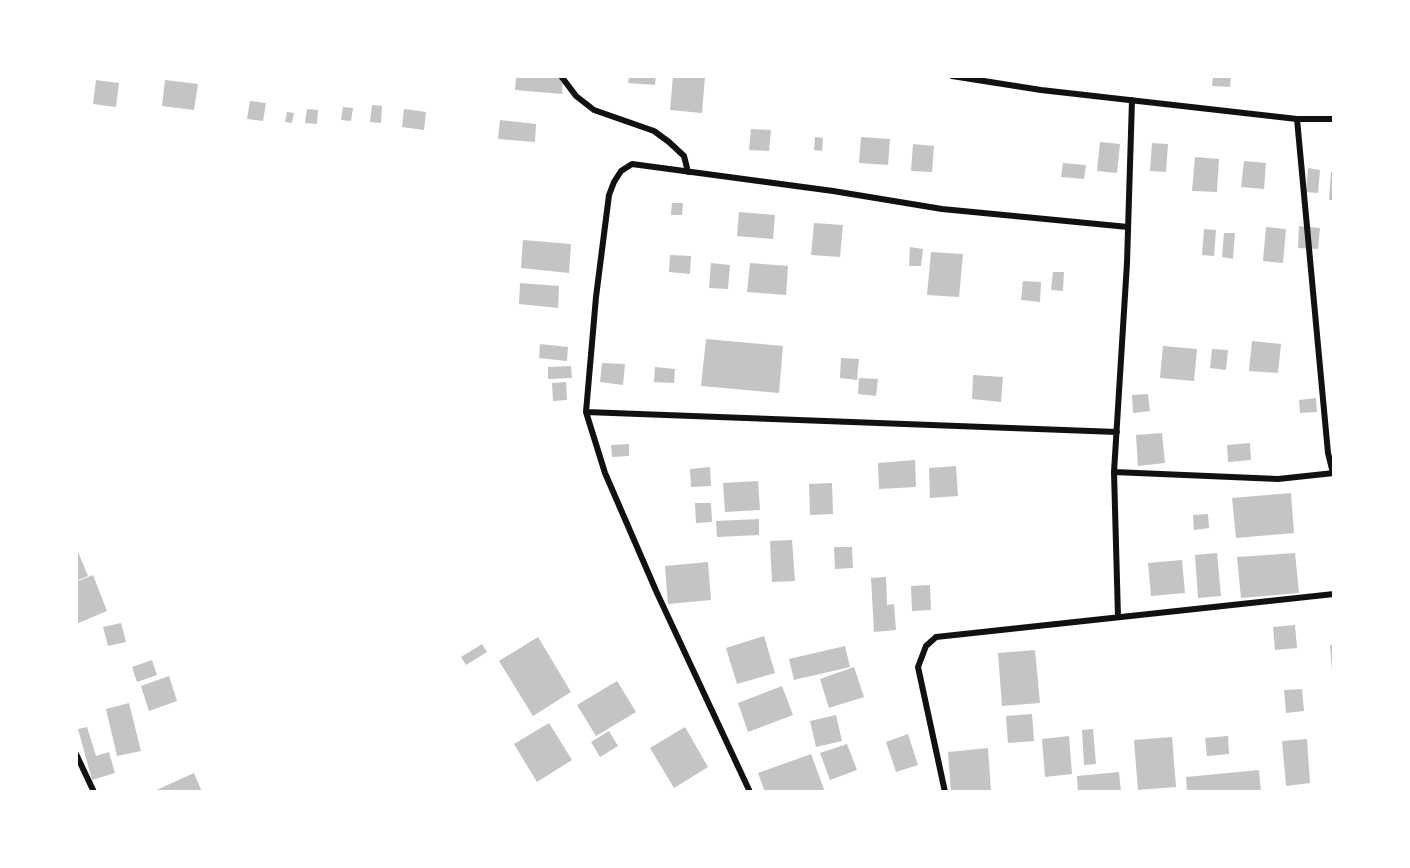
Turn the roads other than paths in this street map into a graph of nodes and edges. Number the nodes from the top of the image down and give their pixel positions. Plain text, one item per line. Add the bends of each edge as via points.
1 (561, 76) edge
2 (952, 76) edge
3 (1132, 100) junction
4 (1297, 119) junction
5 (1334, 119) edge
6 (688, 172) junction
7 (1128, 227) junction
8 (586, 412) junction
9 (1117, 432) junction
10 (1114, 472) junction
11 (1333, 473) edge
12 (1334, 594) edge
13 (1118, 618) junction
14 (76, 754) edge
15 (94, 792) edge
16 (750, 792) edge
17 (945, 792) edge

1 - 6 street via 576,96 594,110 654,132 669,142 684,156
2 - 3 street
3 - 4 street
3 - 7 street
4 - 5 street
4 - 11 street
6 - 7 street via 942,209
6 - 8 street via 632,165 621,171 614,182 597,286
7 - 9 street
8 - 9 street
8 - 16 street via 610,484 657,593
9 - 10 street
10 - 11 street via 1278,479
10 - 13 street
12 - 13 street
13 - 17 street via 936,637 926,646 918,666
14 - 15 street

